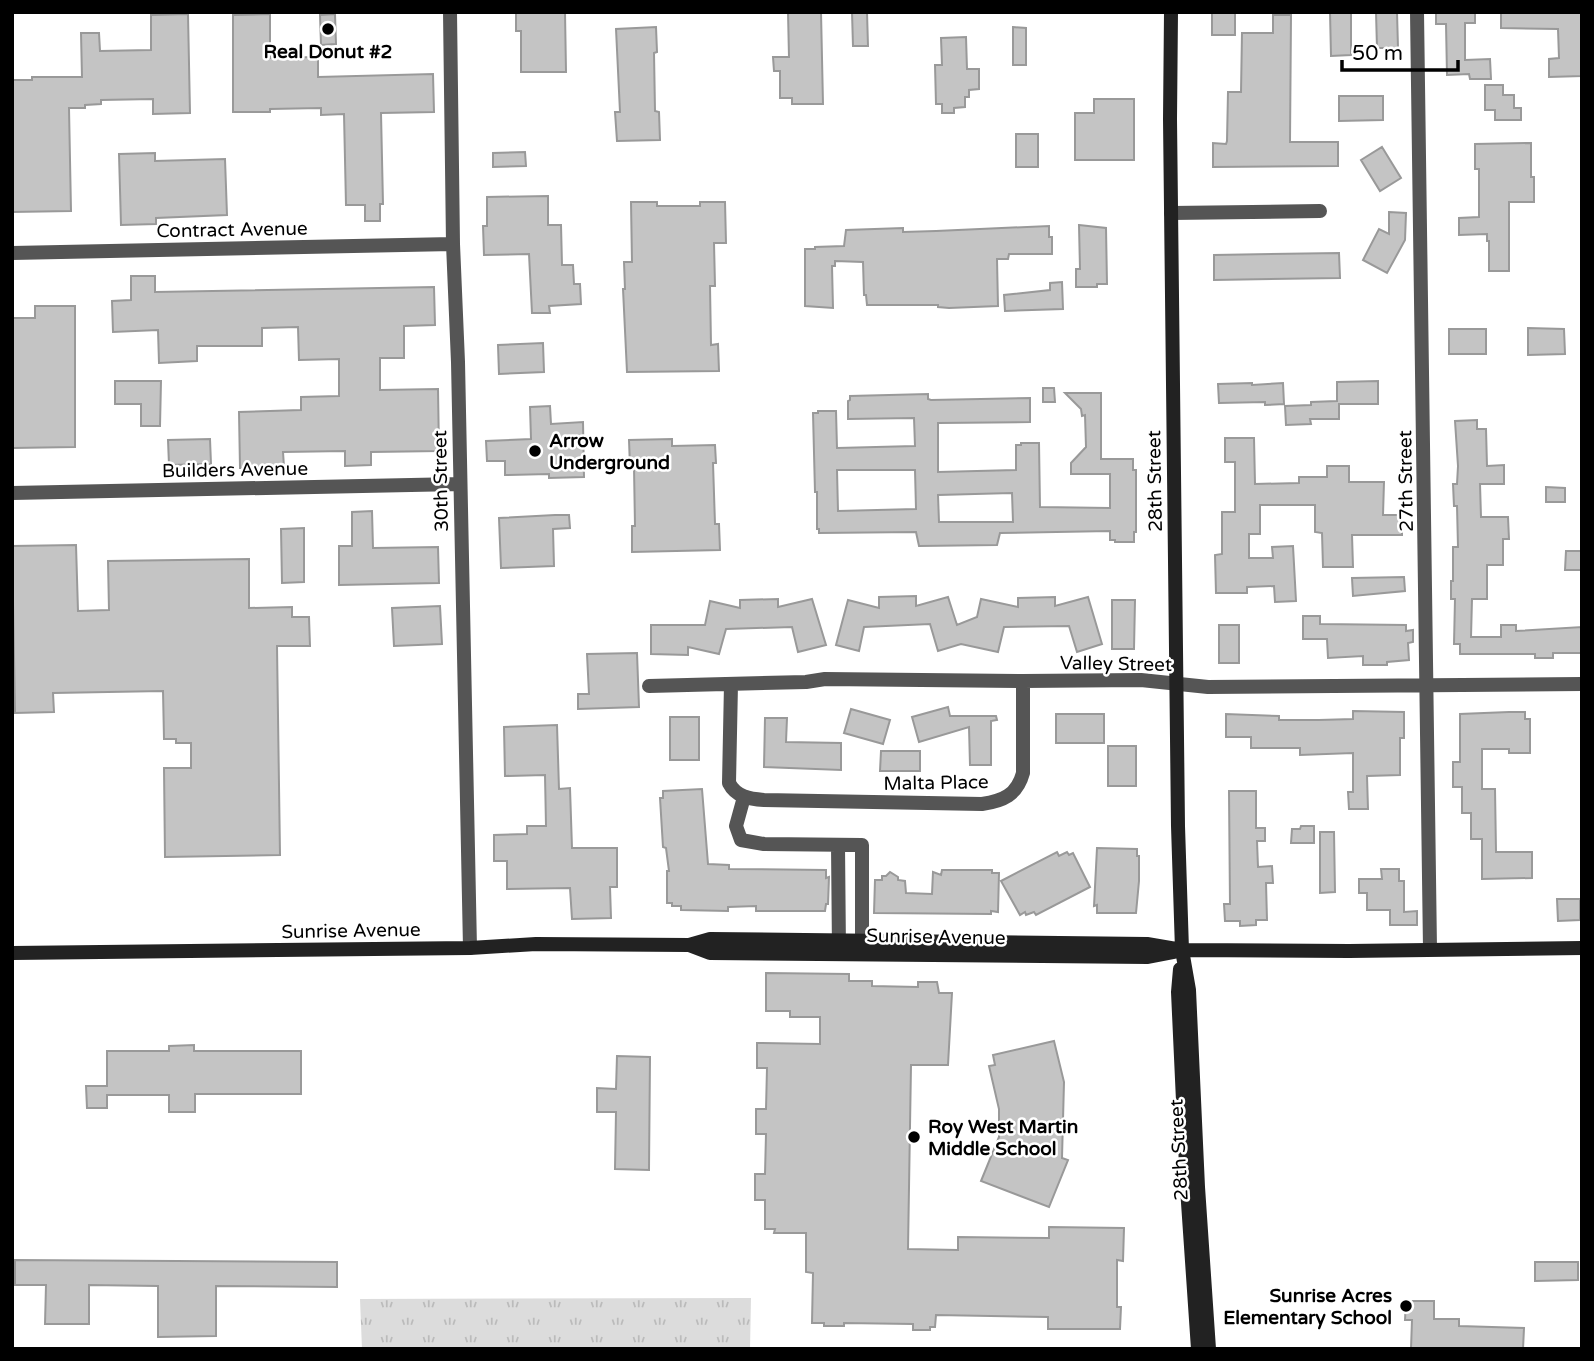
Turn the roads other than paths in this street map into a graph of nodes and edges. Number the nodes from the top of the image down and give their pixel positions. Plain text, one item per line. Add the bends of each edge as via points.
1 (450, 12) edge
2 (1171, 12) edge
3 (1417, 12) edge
4 (1320, 211) dead end
5 (1171, 213) junction
6 (453, 244) junction
7 (12, 253) edge
8 (459, 484) junction
9 (12, 494) edge
10 (1023, 681) junction
11 (1175, 683) junction
12 (731, 684) junction
13 (1582, 684) edge
14 (649, 686) dead end
15 (1428, 687) junction
16 (744, 797) junction
17 (838, 845) junction
18 (839, 947) junction
19 (862, 947) junction
20 (470, 948) junction
21 (1582, 948) edge
22 (1430, 949) junction
23 (1182, 950) junction
24 (12, 953) edge
25 (1192, 1188) junction
26 (1198, 1349) edge
27 (1209, 1349) edge

1 - 6 street, 30th Street
2 - 5 street, 28th Street
3 - 15 street, 27th Street
4 - 5 street
5 - 11 street, 28th Street
6 - 7 street, Contract Avenue
6 - 8 street, 30th Street
8 - 9 street, Builders Avenue
8 - 20 street, 30th Street
10 - 11 street, Valley Street
10 - 12 street, Valley Street via 825,679
10 - 16 street, Malta Place via 1023,773 1015,791 995,802
11 - 15 street, Valley Street
11 - 23 street, 28th Street
12 - 14 street, Valley Street
12 - 16 street via 729,783
13 - 15 street, Valley Street
15 - 22 street, 27th Street
16 - 17 street via 736,826 741,840
17 - 18 street
17 - 19 street via 862,845
18 - 19 street, Sunrise Avenue
18 - 20 street, Sunrise Avenue via 710,939 690,944
19 - 23 street, Sunrise Avenue via 1147,944
20 - 24 street, Sunrise Avenue
21 - 22 street, Sunrise Avenue
22 - 23 street, Sunrise Avenue
23 - 25 street, 28th Street via 1178,992
25 - 26 street, 28th Street
25 - 27 street, 28th Street

